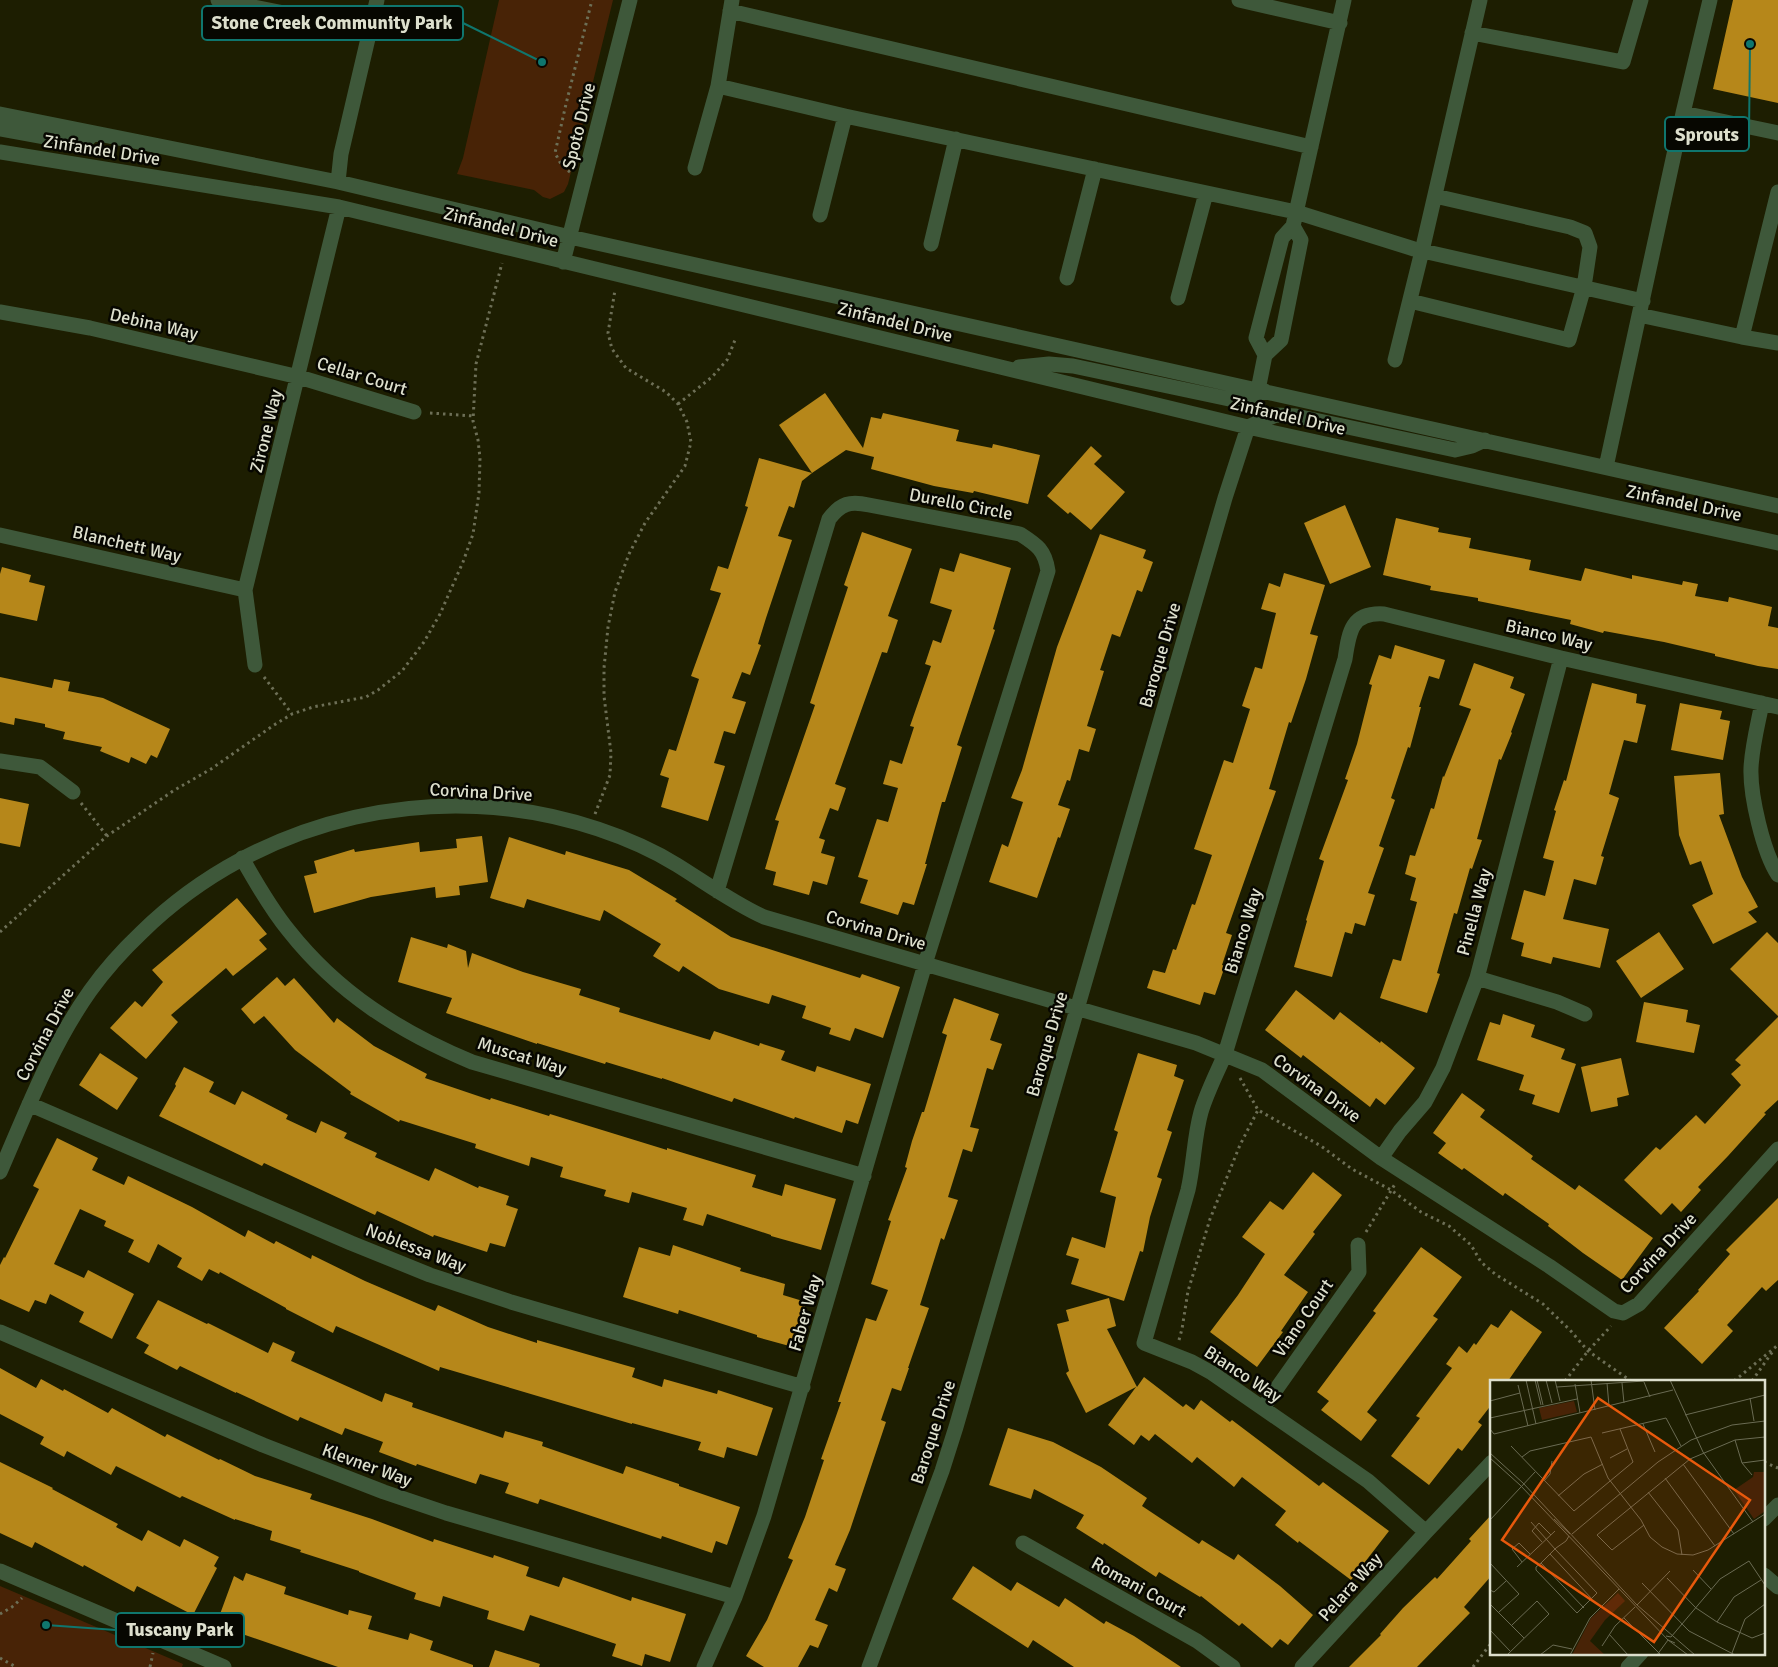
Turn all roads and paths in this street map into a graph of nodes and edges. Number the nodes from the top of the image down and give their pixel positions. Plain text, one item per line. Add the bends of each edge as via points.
1 (218, 0) edge
2 (377, 0) edge
3 (592, 0) edge
4 (630, 0) edge
5 (1239, 0) edge
6 (1344, 0) edge
7 (1480, 0) edge
8 (1641, 0) edge
9 (1710, 0) edge
10 (731, 6) edge
11 (1340, 22) junction
12 (370, 30) junction
13 (1472, 33) junction
14 (718, 86) junction
15 (1684, 113) junction
16 (0, 114) edge
17 (845, 116) junction
18 (0, 129) edge
19 (94, 133) junction
20 (1778, 133) edge
21 (956, 139) junction
22 (1311, 148) junction
23 (0, 152) edge
24 (695, 168) dead end
25 (1095, 169) junction
26 (585, 181) junction
27 (338, 182) junction
28 (1778, 192) edge
29 (1206, 193) junction
30 (1435, 196) junction
31 (339, 208) junction
32 (820, 215) dead end
33 (1295, 219) junction
34 (570, 237) junction
35 (930, 244) dead end
36 (506, 247) junction
37 (1422, 251) junction
38 (563, 262) junction
39 (617, 275) junction
40 (1067, 278) dead end
41 (1584, 287) junction
42 (1178, 298) dead end
43 (1410, 302) junction
44 (1641, 308) junction
45 (0, 312) edge
46 (1742, 336) junction
47 (735, 340) dead end
48 (1778, 343) edge
49 (1265, 355) junction
50 (1395, 360) dead end
51 (1002, 368) junction
52 (299, 377) junction
53 (1262, 390) junction
54 (678, 404) junction
55 (414, 412) joint
56 (474, 416) junction
57 (1248, 426) junction
58 (1485, 440) junction
59 (1606, 467) junction
60 (1778, 506) edge
61 (0, 535) edge
62 (1778, 543) edge
63 (245, 590) junction
64 (1561, 658) junction
65 (255, 665) joint
66 (1762, 703) junction
67 (1778, 707) edge
68 (292, 714) junction
69 (0, 761) edge
70 (73, 792) joint
71 (590, 827) junction
72 (107, 836) junction
73 (242, 858) junction
74 (1778, 875) edge
75 (717, 891) junction
76 (0, 932) edge
77 (925, 964) junction
78 (1476, 978) junction
79 (1077, 1008) junction
80 (1585, 1014) dead end
81 (1225, 1054) junction
82 (29, 1104) junction
83 (1258, 1110) junction
84 (1778, 1149) edge
85 (1381, 1158) junction
86 (0, 1172) edge
87 (1403, 1172) junction
88 (864, 1176) junction
89 (1391, 1190) junction
90 (1358, 1245) joint
91 (1623, 1313) junction
92 (0, 1332) edge
93 (1777, 1346) edge
94 (1588, 1351) junction
95 (1174, 1355) junction
96 (1566, 1380) edge
97 (1630, 1380) edge
98 (1735, 1380) edge
99 (1753, 1380) edge
100 (803, 1387) junction
101 (1263, 1408) junction
102 (1766, 1463) edge
103 (1490, 1464) edge
104 (1778, 1468) edge
105 (1778, 1505) edge
106 (1766, 1517) edge
107 (1426, 1532) junction
108 (1023, 1544) dead end
109 (0, 1571) edge
110 (1766, 1577) edge
111 (29, 1584) junction
112 (1778, 1587) edge
113 (735, 1597) junction
114 (0, 1614) edge
115 (1490, 1645) edge
116 (0, 1658) edge
117 (16, 1667) edge
118 (224, 1667) edge
119 (704, 1667) edge
120 (869, 1667) edge
121 (1233, 1667) edge
122 (1302, 1667) edge
123 (1473, 1667) edge

1 - 12 street
2 - 12 street
3 - 26 path via 555,153 562,166
4 - 26 street, Spoto Drive
5 - 11 street
6 - 11 street
7 - 13 street
8 - 13 street via 1623,62
9 - 15 street
10 - 14 street
10 - 22 street
11 - 22 street
12 - 27 street
13 - 30 street
14 - 17 street
14 - 24 street
15 - 20 street
15 - 44 street
16 - 19 street, Zinfandel Drive
17 - 21 street
17 - 32 street
18 - 19 street via 78,143 85,142
19 - 27 street, Zinfandel Drive
21 - 25 street
21 - 35 street
22 - 33 street
23 - 31 street, Zinfandel Drive
25 - 29 street
25 - 40 street
26 - 34 street, Spoto Drive
27 - 34 street, Zinfandel Drive
28 - 46 street
29 - 33 street
29 - 42 street
30 - 37 street
30 - 41 street via 1584,233 1590,247
31 - 36 street, Zinfandel Drive
31 - 52 street, Zirone Way
33 - 37 street
33 - 49 street via 1282,238 1256,338
33 - 49 street via 1301,240 1281,340
34 - 38 street, Spoto Drive
34 - 53 street, Zinfandel Drive
36 - 38 street, Zinfandel Drive
36 - 56 path via 476,364
37 - 41 street
37 - 43 street
38 - 39 street, Zinfandel Drive
39 - 51 street, Zinfandel Drive
39 - 54 path via 608,332 612,349 626,368 666,392
41 - 43 street via 1569,340
41 - 44 street
43 - 50 street
44 - 46 street
44 - 59 street
45 - 52 street, Debina Way via 90,328
46 - 48 street
47 - 54 path via 727,360 712,377
49 - 53 street
51 - 53 street via 1049,364 1073,366 1228,398 1246,398
51 - 57 street, Zinfandel Drive
52 - 55 street, Cellar Court
52 - 63 street, Zirone Way
53 - 58 street, Zinfandel Drive
54 - 71 path via 687,422 691,442 685,466 645,523 615,592 608,627 604,696 612,754 610,775
55 - 56 path
56 - 68 path via 480,458 473,534 440,614 424,642 402,671 366,697
57 - 58 street via 1276,415 1296,416 1455,450
57 - 62 street, Zinfandel Drive
57 - 79 street, Baroque Drive
58 - 59 street, Zinfandel Drive
59 - 60 street, Zinfandel Drive
61 - 63 street, Blanchett Way
63 - 65 street, Zirone Way
64 - 66 street, Bianco Way
64 - 78 street, Pinella Way
64 - 81 street, Bianco Way via 1384,614 1365,616 1356,622 1349,632 1345,659
65 - 68 path
66 - 67 street, Bianco Way
66 - 74 street via 1751,767 1753,792 1765,844
68 - 72 path
69 - 70 street via 40,767
70 - 72 path
71 - 73 street, Corvina Drive via 534,812 501,808 417,807 384,810 335,821 287,837
71 - 75 street, Corvina Drive via 645,848
72 - 76 path
73 - 82 street, Corvina Drive via 185,894 123,950 91,989 64,1031
73 - 88 street, Muscat Way via 284,925 318,964 378,1014 414,1036 472,1062
75 - 77 street, Corvina Drive via 764,917
75 - 77 street, Durello Circle via 829,519 836,509 860,503 1020,534 1040,548 1047,560 1048,571
77 - 79 street, Corvina Drive
77 - 88 street, Faber Way
78 - 80 street via 1558,1002
78 - 85 street, Pinella Way via 1443,1068 1425,1102
79 - 81 street, Corvina Drive
79 - 120 street, Baroque Drive via 942,1471
81 - 83 path
81 - 85 street, Corvina Drive via 1262,1070
81 - 95 street, Bianco Way via 1200,1114 1188,1190 1144,1343
82 - 86 street, Corvina Drive
82 - 100 street, Noblessa Way via 430,1275 511,1302
83 - 89 path
83 - 95 path via 1210,1219 1188,1291
84 - 91 street, Corvina Drive via 1639,1304
85 - 87 street, Corvina Drive
87 - 89 path
87 - 91 street, Corvina Drive via 1608,1308
88 - 100 street, Faber Way
89 - 90 path
89 - 94 path via 1460,1234 1481,1262 1543,1304
90 - 101 street, Viano Court via 1359,1272
91 - 94 path
92 - 113 street, Klevner Way via 263,1445 384,1492
93 - 98 path
93 - 99 path
94 - 96 path
94 - 97 path
95 - 101 street, Bianco Way via 1212,1373
100 - 113 street, Faber Way via 764,1516
101 - 107 street, Bianco Way via 1368,1481
102 - 104 path
103 - 107 street, Pelara Way
105 - 106 street
107 - 122 street, Pelara Way
108 - 121 street, Romani Court via 1197,1641
109 - 111 street
110 - 112 street
111 - 114 path via 22,1598
111 - 118 street
113 - 119 street, Faber Way
115 - 123 path
116 - 117 path

